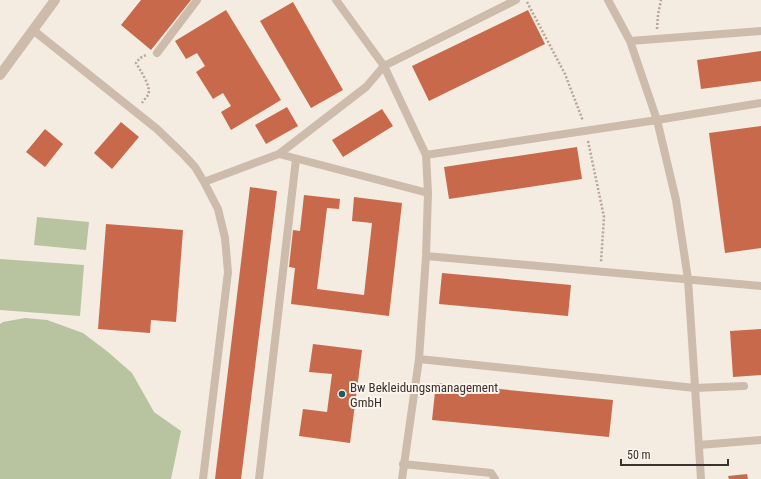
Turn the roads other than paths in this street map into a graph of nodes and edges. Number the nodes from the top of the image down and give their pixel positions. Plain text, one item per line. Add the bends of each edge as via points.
1 (55, 0) edge
2 (197, 0) edge
3 (336, 0) edge
4 (608, 0) edge
5 (511, 1) edge
6 (33, 30) junction
7 (761, 31) edge
8 (630, 41) junction
9 (156, 53) road end
10 (384, 66) junction
11 (0, 75) edge
12 (761, 103) edge
13 (657, 120) junction
14 (279, 154) junction
15 (426, 155) junction
16 (296, 159) junction
17 (204, 182) junction
18 (428, 193) junction
19 (426, 256) junction
20 (688, 279) junction
21 (761, 286) edge
22 (419, 359) junction
23 (744, 386) dead end
24 (696, 388) junction
25 (761, 440) edge
26 (699, 445) junction
27 (404, 464) junction
28 (203, 479) edge
29 (259, 479) edge
30 (402, 479) edge
31 (495, 479) edge
32 (701, 479) edge

1 - 6 street
2 - 9 lane
3 - 10 lane
4 - 8 lane
5 - 10 lane
6 - 11 street
6 - 17 lane via 157,129 195,167
7 - 8 lane
8 - 13 lane
10 - 14 lane via 366,87
10 - 15 lane
12 - 13 lane
13 - 15 lane
13 - 20 lane via 676,200
14 - 16 lane
14 - 17 lane
15 - 18 lane
16 - 18 lane
16 - 29 lane
17 - 28 lane via 218,209 225,238 228,272
18 - 19 lane
19 - 20 lane
19 - 22 lane
20 - 21 lane
20 - 24 lane
22 - 24 lane
22 - 27 lane
23 - 24 lane
24 - 26 lane
25 - 26 lane
26 - 32 lane
27 - 30 lane
27 - 31 lane via 491,474

